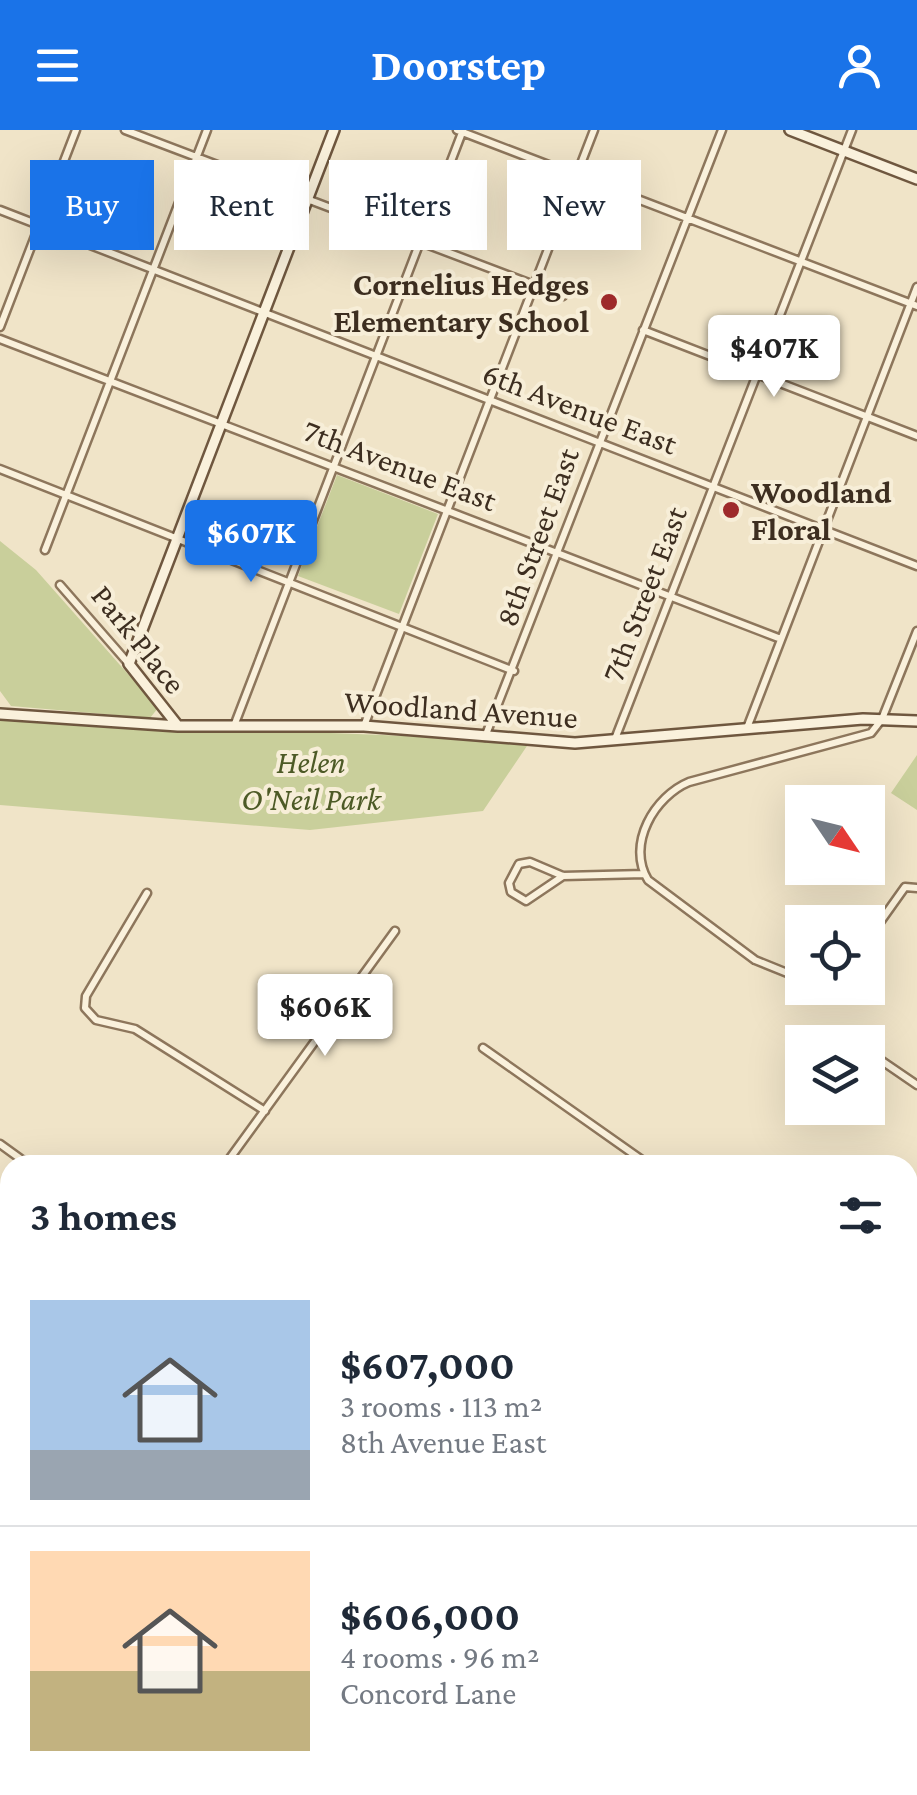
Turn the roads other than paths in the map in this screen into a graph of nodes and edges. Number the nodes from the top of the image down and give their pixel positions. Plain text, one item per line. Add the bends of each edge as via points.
1 (76, 130) edge
2 (125, 130) edge
3 (207, 130) edge
4 (334, 130) edge
5 (594, 130) edge
6 (722, 130) edge
7 (790, 130) edge
8 (852, 130) edge
9 (461, 131) edge
10 (844, 151) junction
11 (196, 158) junction
12 (64, 160) edge
13 (201, 160) edge
14 (450, 160) edge
15 (536, 160) edge
16 (583, 160) edge
17 (917, 178) edge
18 (309, 195) edge
19 (641, 200) edge
20 (0, 210) edge
21 (687, 218) junction
22 (30, 222) edge
23 (30, 249) edge
24 (104, 250) edge
25 (288, 250) edge
26 (417, 250) edge
27 (436, 250) edge
28 (548, 250) edge
29 (802, 260) junction
30 (153, 269) junction
31 (534, 285) junction
32 (917, 288) edge
33 (563, 296) dead end
34 (914, 304) edge
35 (264, 312) junction
36 (0, 327) edge
37 (643, 330) junction
38 (0, 339) edge
39 (376, 356) junction
40 (757, 374) junction
41 (110, 381) junction
42 (490, 400) junction
43 (867, 416) junction
44 (222, 424) junction
45 (917, 436) edge
46 (599, 442) junction
47 (333, 467) junction
48 (0, 469) edge
49 (713, 488) junction
50 (67, 494) junction
51 (447, 510) junction
52 (823, 531) junction
53 (178, 537) junction
54 (45, 550) dead end
55 (558, 553) junction
56 (917, 566) edge
57 (290, 580) junction
58 (60, 584) dead end
59 (670, 596) junction
60 (402, 626) junction
61 (917, 631) edge
62 (781, 639) junction
63 (129, 664) junction
64 (514, 671) junction
65 (0, 714) edge
66 (882, 719) junction
67 (917, 722) edge
68 (178, 726) junction
69 (234, 726) junction
70 (364, 726) junction
71 (747, 728) junction
72 (486, 737) junction
73 (614, 741) junction
74 (644, 874) junction
75 (563, 876) junction
76 (913, 886) edge
77 (147, 894) dead end
78 (885, 919) edge
79 (394, 931) dead end
80 (785, 974) edge
81 (483, 1048) dead end
82 (885, 1063) edge
83 (917, 1085) edge
84 (265, 1110) junction
85 (233, 1155) edge
86 (635, 1155) edge

1 - 12 street
2 - 11 street
3 - 11 street
4 - 18 street
5 - 16 street
6 - 21 street, 8th Street East
7 - 10 street
8 - 10 street, 7th Street East
9 - 14 street
9 - 15 street
10 - 17 street
10 - 29 street, 7th Street East
11 - 13 street
11 - 30 street
19 - 21 street
20 - 22 street, 6th Avenue East
21 - 29 street
21 - 37 street, 8th Street East
23 - 36 street
24 - 30 street, 6th Avenue East
25 - 35 street
26 - 39 street
27 - 31 street
28 - 31 street
29 - 34 street
29 - 40 street, 7th Street East
30 - 35 street, 6th Avenue East
30 - 41 street
31 - 33 street
31 - 42 street
32 - 34 street
34 - 43 street
35 - 39 street, 6th Avenue East
35 - 44 street
37 - 40 street
37 - 46 street, 8th Street East
38 - 41 street, 7th Avenue East
39 - 42 street, 6th Avenue East
39 - 47 street
40 - 43 street
40 - 49 street, 7th Street East
41 - 44 street, 7th Avenue East
41 - 50 street
42 - 46 street, 6th Avenue East
42 - 51 street
43 - 45 street
43 - 52 street
44 - 47 street, 7th Avenue East
44 - 53 street
46 - 49 street, 6th Avenue East
46 - 55 street, 8th Street East
47 - 51 street, 7th Avenue East
47 - 57 street
48 - 50 street
49 - 52 street, 6th Avenue East
49 - 59 street, 7th Street East
50 - 53 street
50 - 54 street
51 - 55 street, 7th Avenue East
51 - 60 street
52 - 56 street, 6th Avenue East
52 - 62 street
53 - 57 street
53 - 63 street
55 - 59 street, 7th Avenue East
55 - 64 street, 8th Street East
57 - 60 street
57 - 69 street
58 - 63 street, Park Place
59 - 62 street, 7th Avenue East
59 - 73 street, 7th Street East
60 - 64 street
60 - 70 street
61 - 66 street
62 - 71 street
63 - 68 street, Park Place
64 - 72 street, 8th Street East
65 - 68 street, Woodland Avenue
66 - 67 street, Woodland Avenue
66 - 71 street, Woodland Avenue
66 - 74 street via 872,733 670,791 649,818
68 - 69 street, Woodland Avenue
69 - 70 street, Woodland Avenue
70 - 72 street, Woodland Avenue
71 - 73 street, Woodland Avenue
72 - 73 street, Woodland Avenue
74 - 75 street
74 - 80 street via 746,954
75 - 75 street via 526,902 509,883 519,864 530,862
76 - 78 street
77 - 84 street via 84,1008 96,1020 135,1029
79 - 84 street
81 - 86 street
82 - 83 street
84 - 85 street

